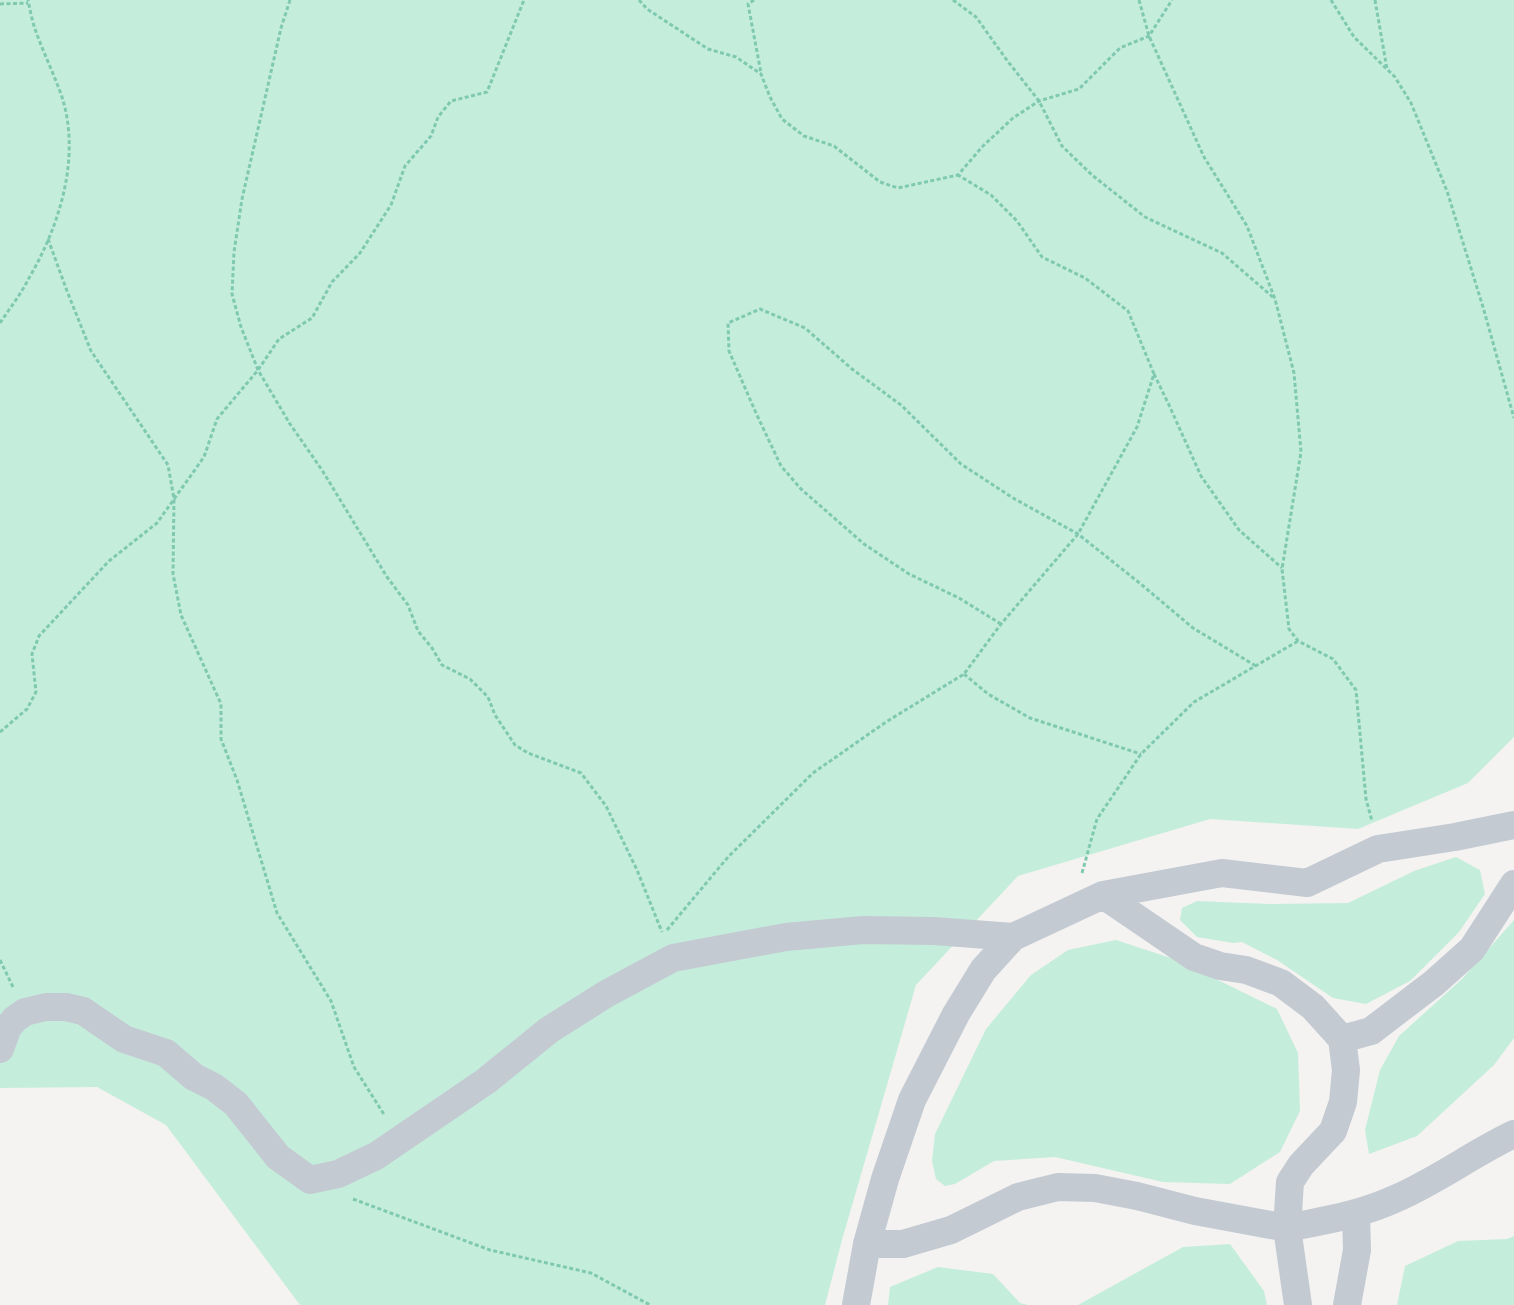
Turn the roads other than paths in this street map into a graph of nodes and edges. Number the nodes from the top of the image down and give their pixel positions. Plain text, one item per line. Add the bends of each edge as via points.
1 (1514, 825) edge
2 (1514, 884) edge
3 (1103, 895) junction
4 (1013, 937) junction
5 (1342, 1039) junction
6 (0, 1049) edge
7 (1514, 1134) edge
8 (1356, 1214) junction
9 (1287, 1228) junction
10 (867, 1244) junction
11 (856, 1305) edge
12 (1298, 1305) edge
13 (1346, 1305) edge

1 - 3 lane via 1378,849 1307,883 1222,873
2 - 5 lane via 1472,949 1372,1031
3 - 4 lane
3 - 5 lane via 1194,957 1281,983 1313,1007
4 - 6 lane via 863,930 786,937 673,958 548,1030 486,1082 376,1156 345,1170 310,1180 278,1157 236,1104 214,1087 194,1077 166,1052 124,1039 83,1012 46,1006 25,1012 8,1027
4 - 10 lane via 983,970 956,1014 912,1100 885,1178
5 - 9 lane via 1346,1070 1344,1102 1334,1131 1301,1165 1290,1182
7 - 8 lane via 1400,1197
8 - 9 lane
8 - 13 lane via 1357,1250
9 - 10 lane via 1095,1188 1058,1187 1018,1197 951,1230 903,1244
9 - 12 lane
10 - 11 lane

